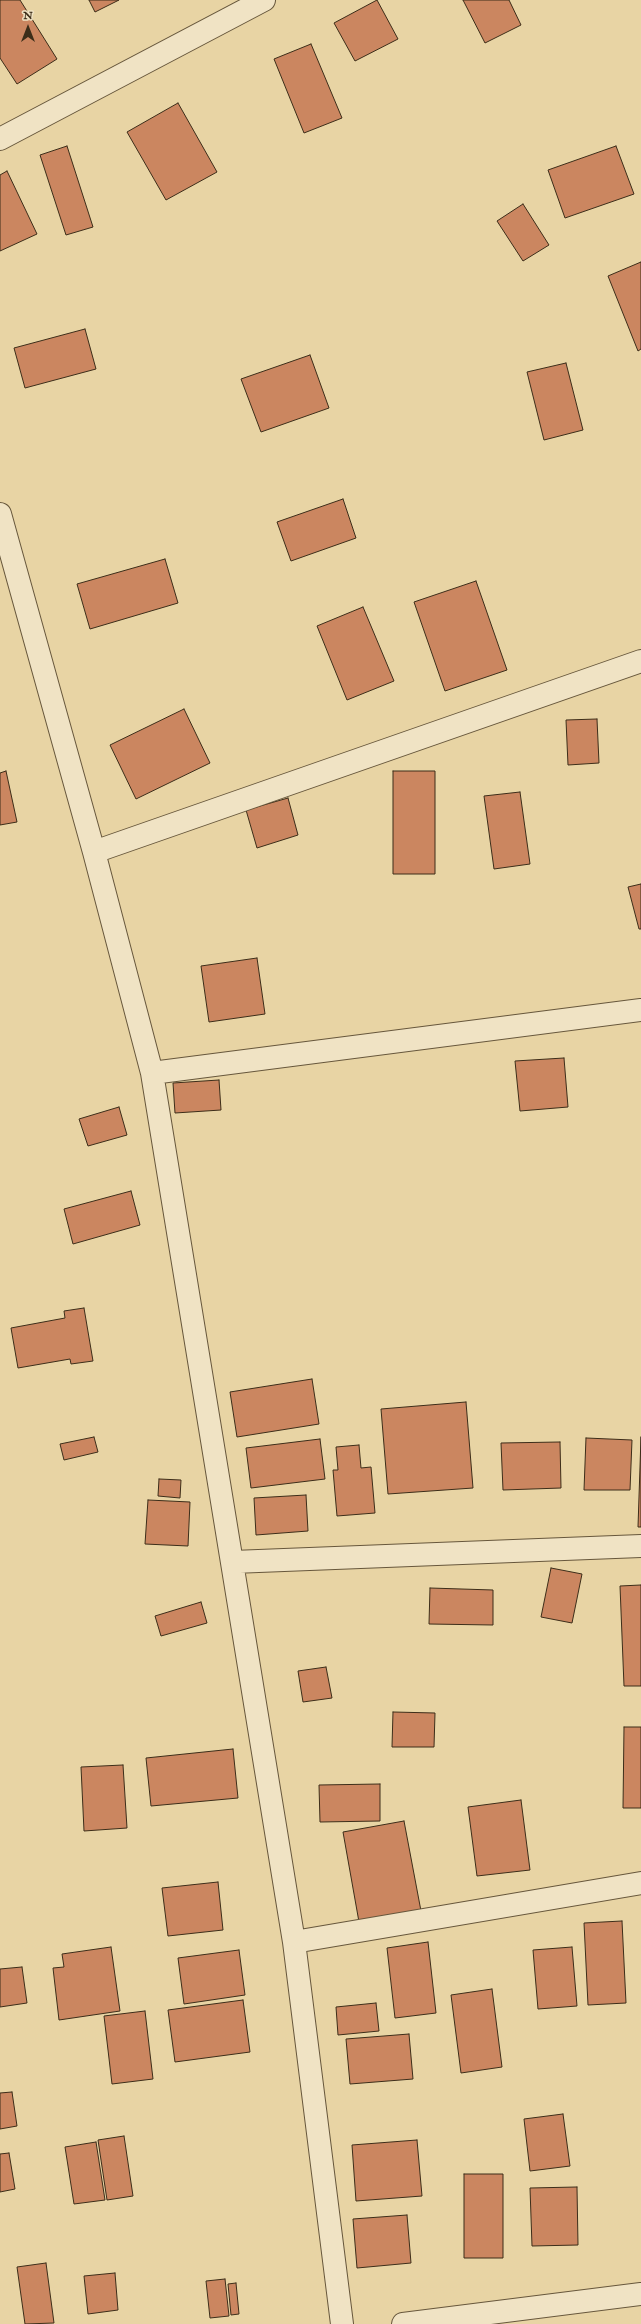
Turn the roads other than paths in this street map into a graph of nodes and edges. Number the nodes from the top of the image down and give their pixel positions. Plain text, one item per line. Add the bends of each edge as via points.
1 (264, 0) edge
2 (0, 139) edge
3 (0, 514) edge
4 (641, 661) edge
5 (94, 852) junction
6 (641, 1010) edge
7 (152, 1073) junction
8 (641, 1546) edge
9 (233, 1562) junction
10 (641, 1883) edge
11 (294, 1942) junction
12 (641, 2294) edge
13 (342, 2324) edge
14 (403, 2324) edge

1 - 2 street
3 - 5 street
4 - 5 street
5 - 7 street
6 - 7 street
7 - 9 street
8 - 9 street
9 - 11 street
10 - 11 street
11 - 13 street
12 - 14 street

